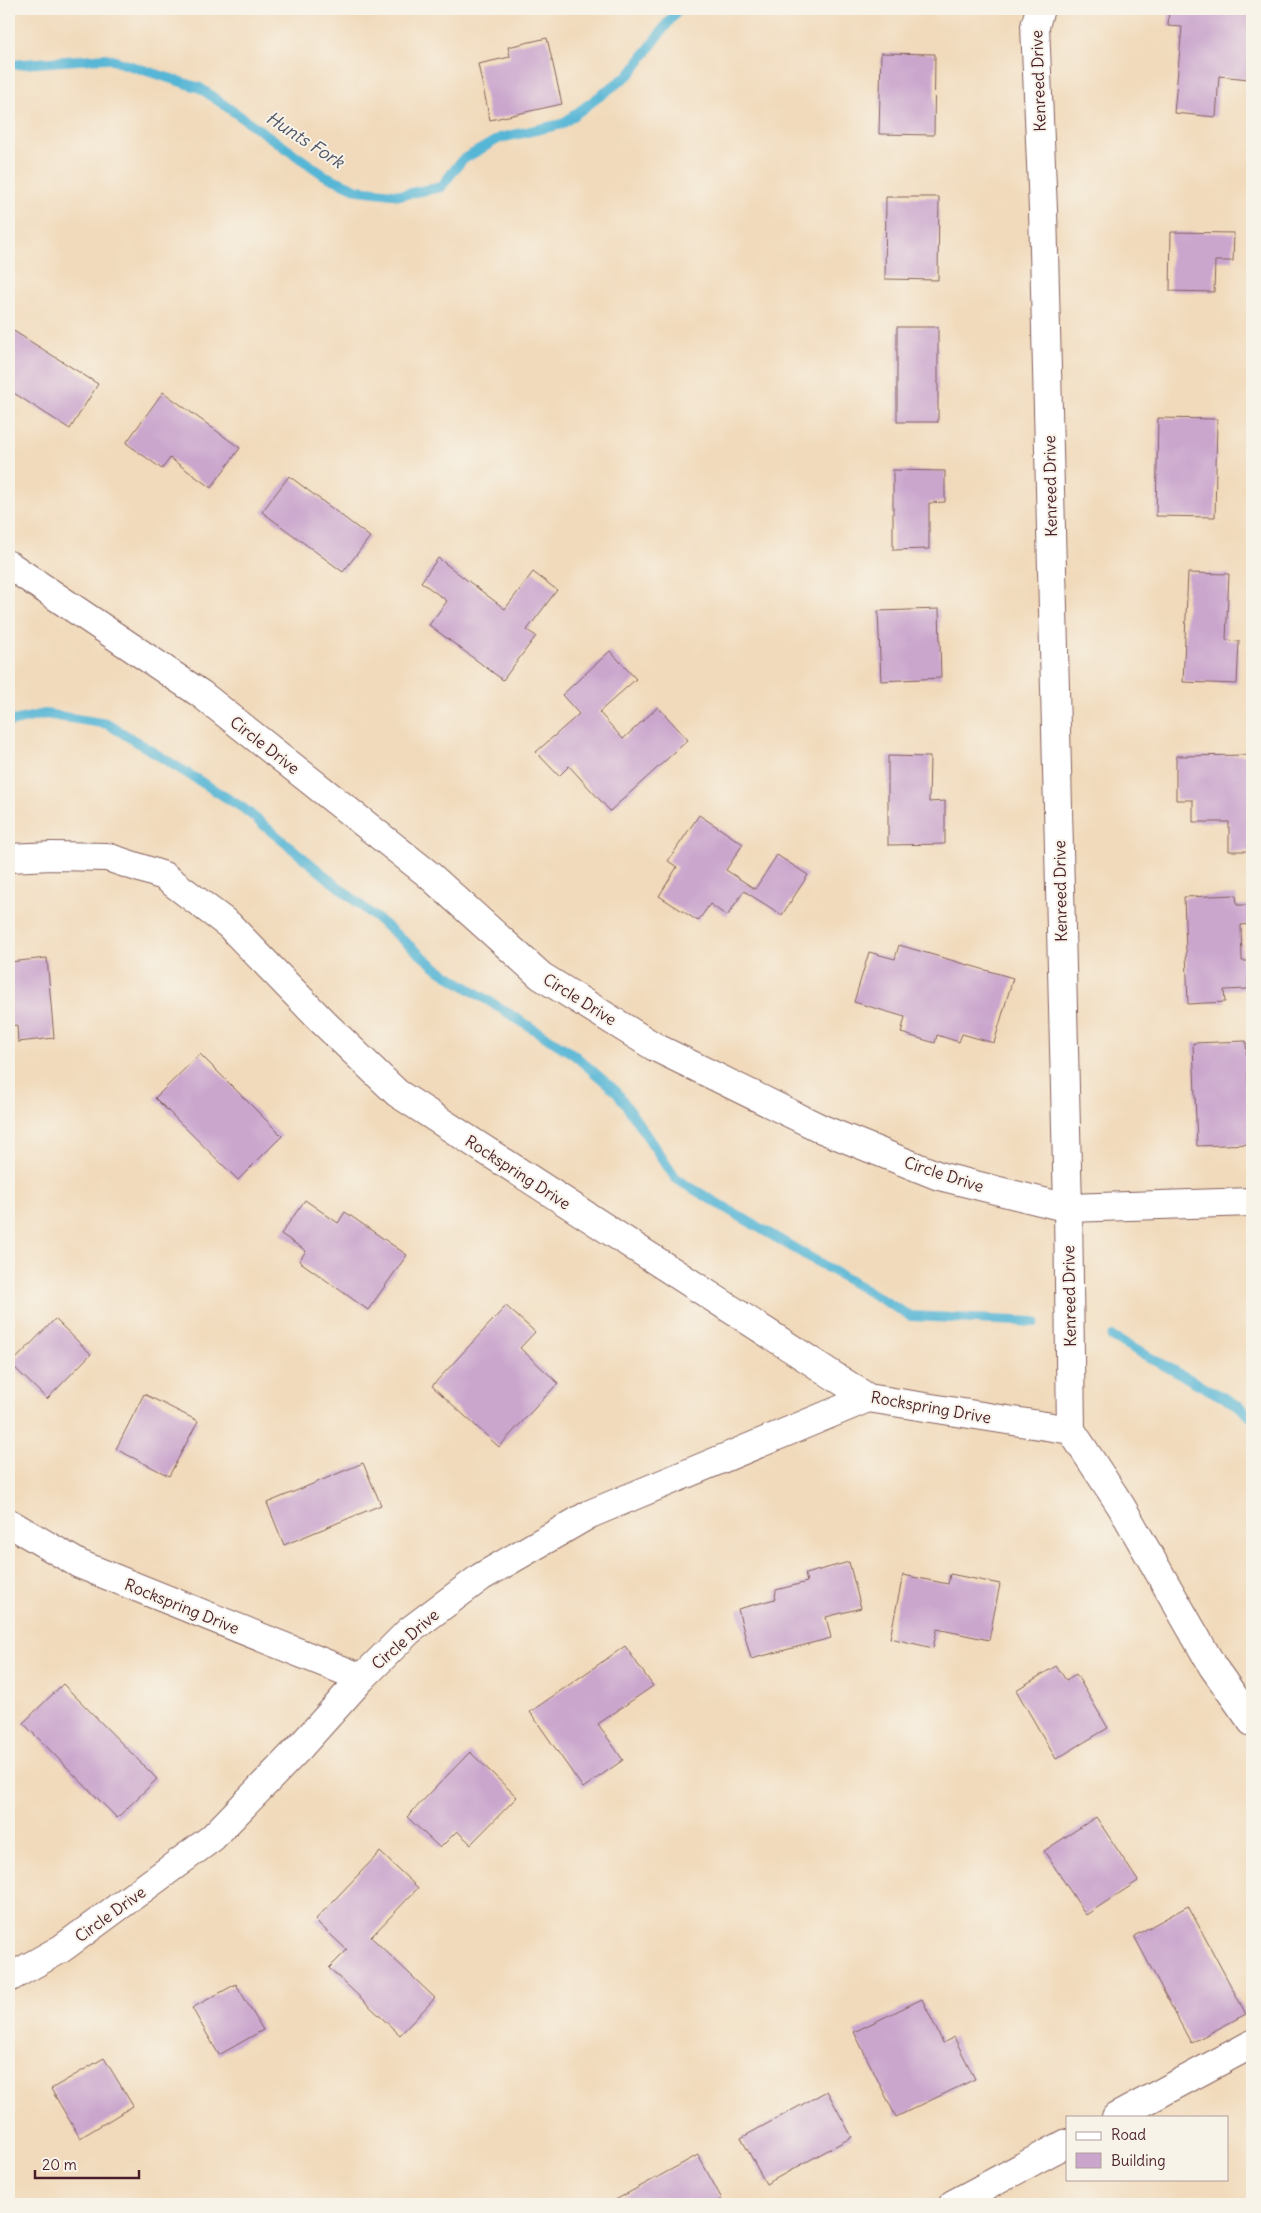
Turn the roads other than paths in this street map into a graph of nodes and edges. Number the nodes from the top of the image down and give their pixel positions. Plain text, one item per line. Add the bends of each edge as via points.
1 (1040, 9) edge
2 (9, 565) edge
3 (9, 858) edge
4 (1252, 1202) edge
5 (1068, 1208) junction
6 (868, 1398) junction
7 (1071, 1430) junction
8 (9, 1523) edge
9 (362, 1678) junction
10 (1252, 1722) edge
11 (9, 1978) edge
12 (1252, 2044) edge
13 (1118, 2116) edge
14 (1066, 2144) edge
15 (953, 2204) edge

1 - 5 street, Kenreed Drive via 1036,26
2 - 5 street, Circle Drive via 201,694 428,874 541,976 655,1046 822,1129 939,1176
3 - 6 street, Rockspring Drive via 107,857 164,876 229,925 397,1093
4 - 5 street, Circle Drive
5 - 7 street, Kenreed Drive
6 - 7 street, Rockspring Drive
6 - 9 street, Circle Drive via 590,1514 481,1577 409,1631
7 - 10 street via 1121,1506 1213,1667
8 - 9 street, Rockspring Drive via 79,1564
9 - 11 street, Circle Drive via 212,1838 61,1949
12 - 13 street
14 - 15 street

